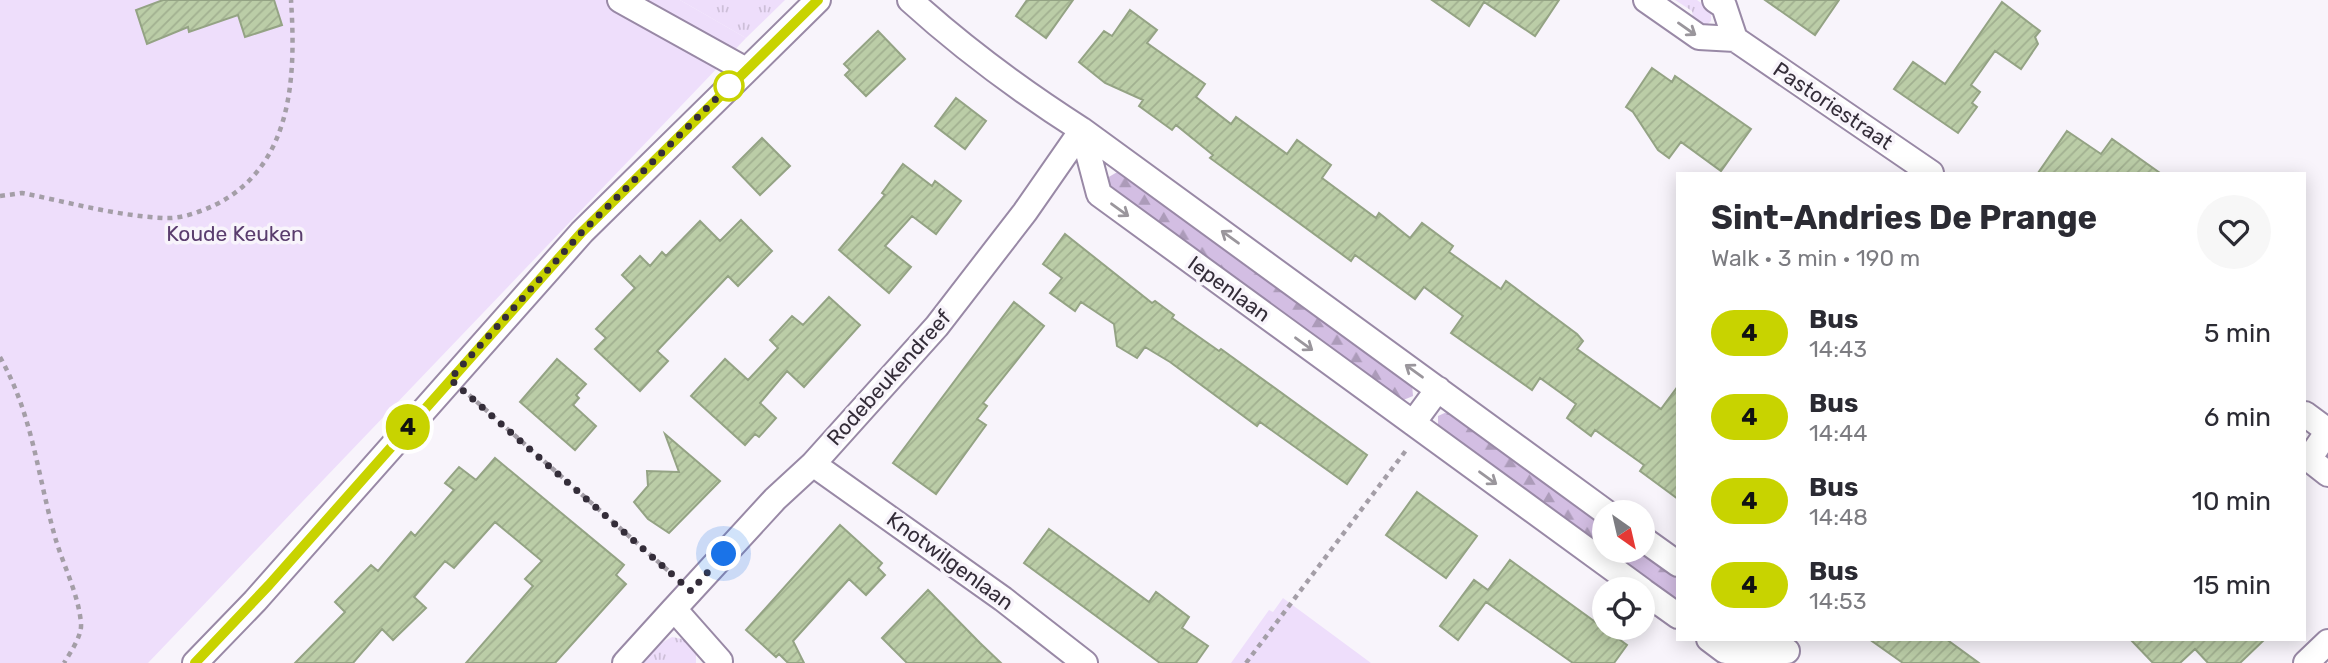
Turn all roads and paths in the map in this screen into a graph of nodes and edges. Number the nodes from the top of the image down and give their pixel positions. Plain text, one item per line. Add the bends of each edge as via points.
1 (291, 0) edge
2 (620, 0) edge
3 (818, 0) edge
4 (910, 0) edge
5 (1646, 0) edge
6 (1715, 0) edge
7 (1735, 38) junction
8 (746, 70) junction
9 (1083, 130) junction
10 (1930, 172) edge
11 (0, 196) edge
12 (0, 357) edge
13 (450, 379) junction
14 (1438, 389) junction
15 (2306, 415) edge
16 (1413, 423) junction
17 (2328, 431) edge
18 (2314, 463) edge
19 (813, 464) junction
20 (1592, 501) edge
21 (1656, 548) edge
22 (1676, 563) edge
23 (1624, 577) edge
24 (682, 600) junction
25 (1655, 600) edge
26 (1676, 616) edge
27 (1712, 641) edge
28 (2328, 642) edge
29 (1785, 654) edge
30 (64, 663) edge
31 (195, 663) edge
32 (625, 663) edge
33 (718, 663) edge
34 (1085, 663) edge
35 (1245, 663) edge
36 (2306, 663) edge

1 - 11 path via 294,43 289,105 267,163 230,197 200,212 165,218 22,193
2 - 8 street
3 - 8 street
4 - 9 street, Iepenlaan via 1006,80
5 -> 7 street via 1699,37
6 - 7 street via 1724,6
7 - 10 street, Pastoriestraat
8 - 13 street via 582,232
14 -> 9 street, Iepenlaan
9 -> 16 street, Iepenlaan via 1099,194
9 - 19 street, Rodebeukendreef via 961,297
12 - 30 path via 17,388 34,440 55,535 77,602 82,628
13 - 24 path
13 - 31 street
14 - 16 street
14 - 20 street, Iepenlaan
15 - 17 street
16 -> 23 street, Iepenlaan
16 - 35 path via 1415,438
17 - 18 street
19 - 24 street, Rodebeukendreef
19 - 34 street, Knotwilgenlaan
21 - 22 street
24 - 32 street, Rodebeukendreef
24 - 33 street
25 - 26 street, Iepenlaan
27 - 29 street via 1725,651
28 - 36 street

